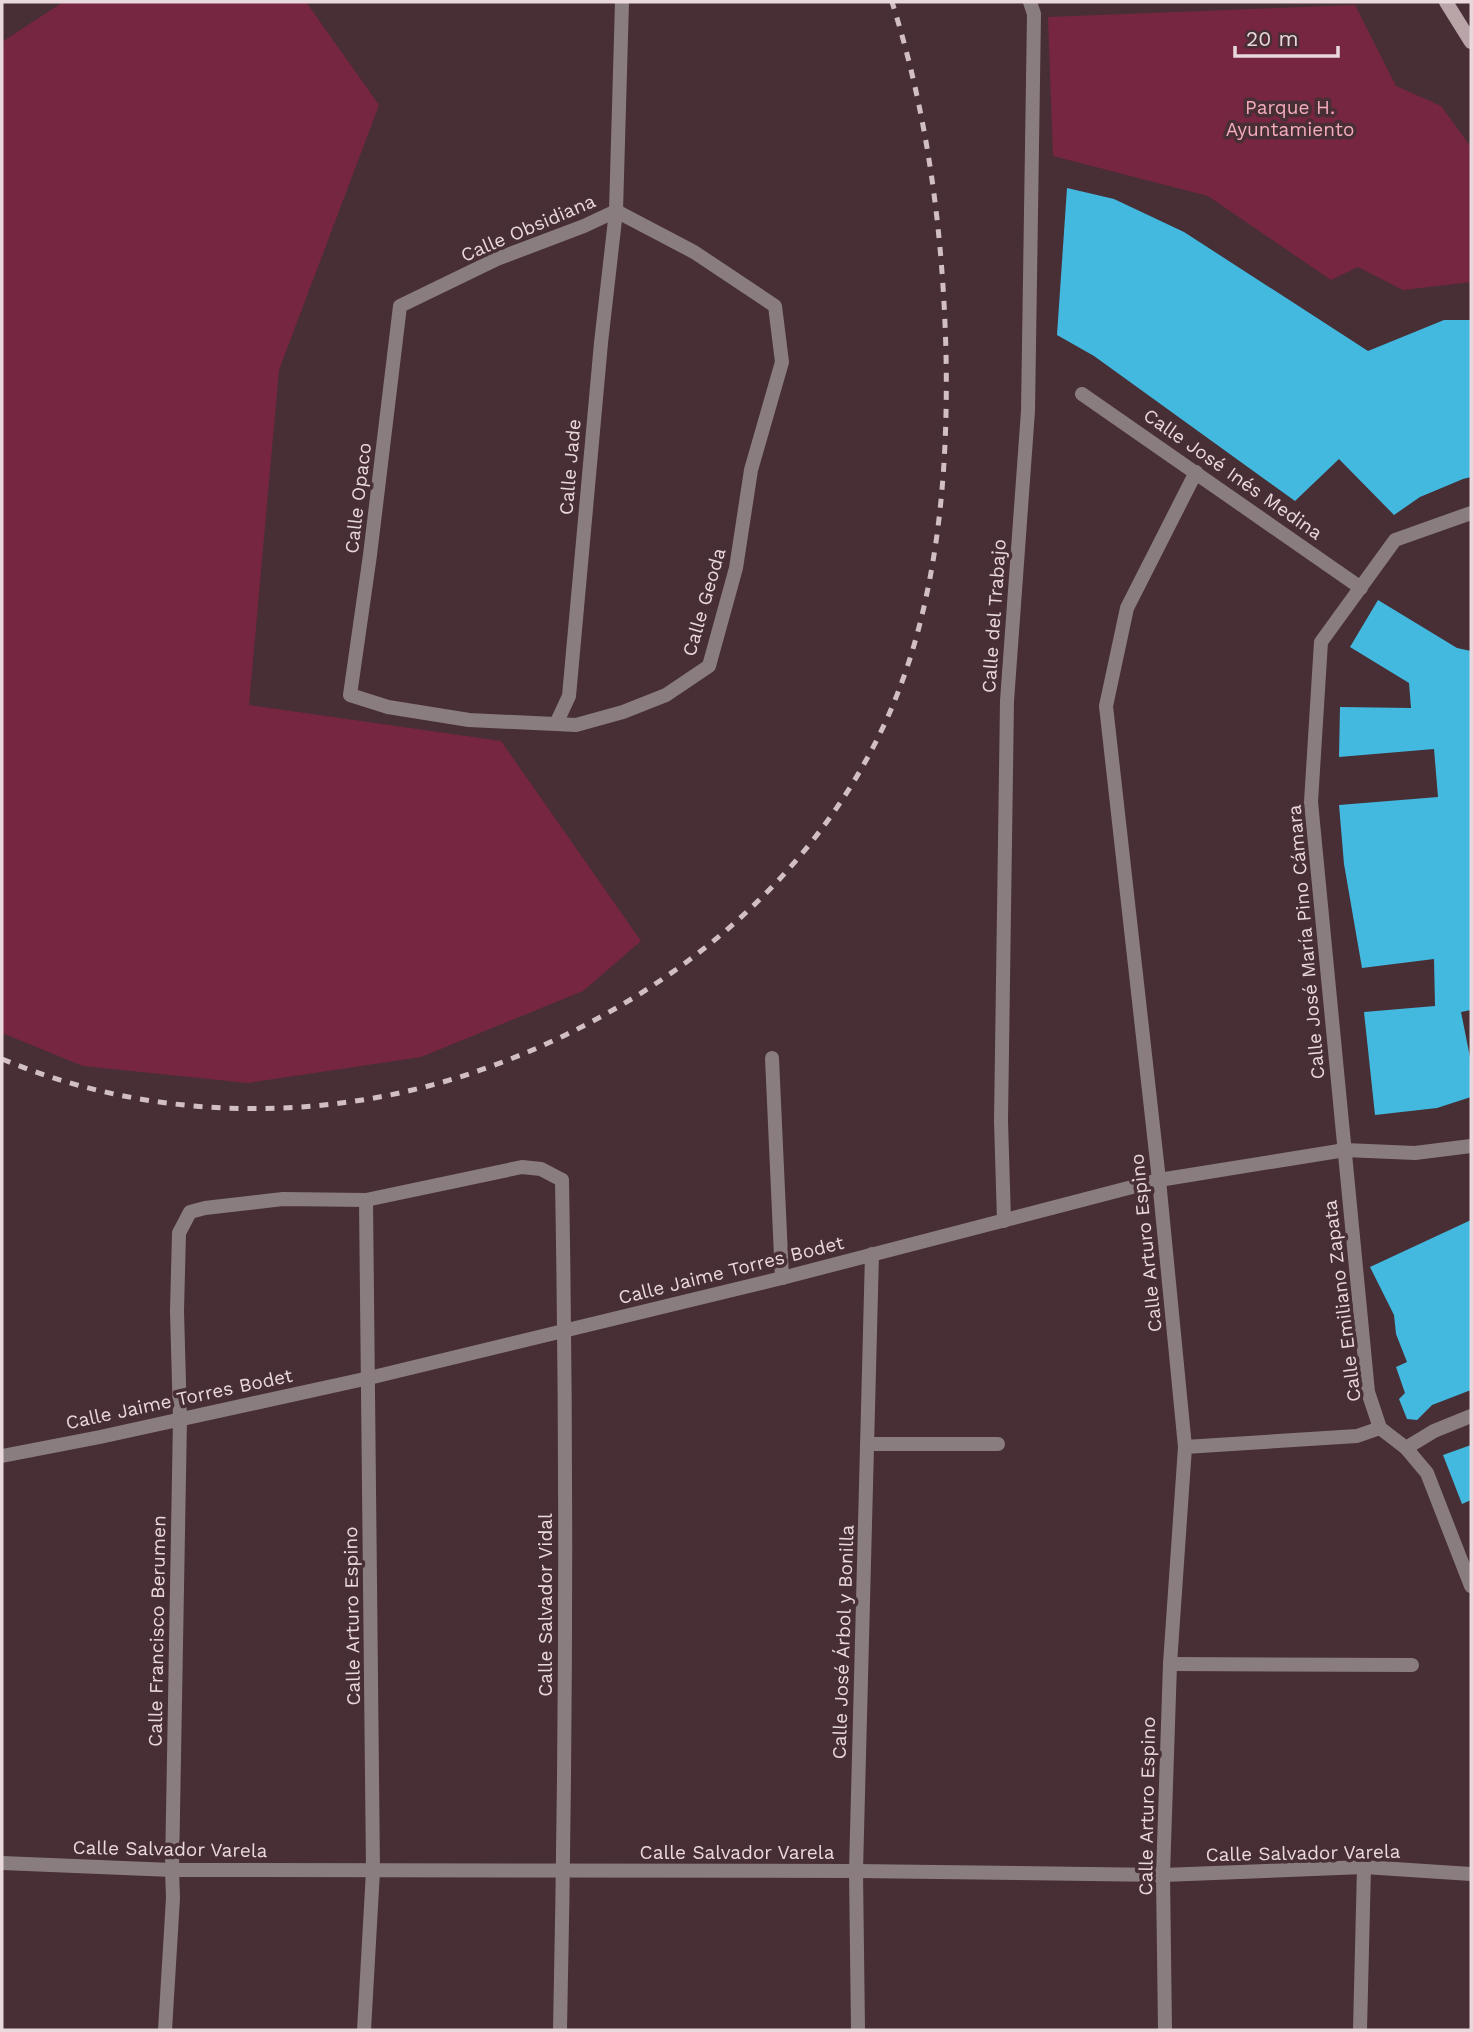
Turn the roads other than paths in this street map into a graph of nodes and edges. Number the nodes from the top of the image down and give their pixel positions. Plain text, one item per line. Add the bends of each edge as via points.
1 (621, 2) edge
2 (1446, 2) edge
3 (1034, 6) edge
4 (1471, 42) edge
5 (615, 211) junction
6 (400, 306) joint
7 (775, 306) joint
8 (1082, 394) dead end
9 (1196, 472) junction
10 (1471, 513) edge
11 (1361, 587) junction
12 (350, 695) joint
13 (556, 724) junction
14 (772, 1058) dead end
15 (1471, 1146) edge
16 (1345, 1150) junction
17 (1159, 1180) junction
18 (366, 1200) junction
19 (1004, 1221) junction
20 (872, 1254) junction
21 (782, 1278) junction
22 (565, 1330) junction
23 (369, 1378) junction
24 (1471, 1416) edge
25 (180, 1419) junction
26 (1380, 1429) junction
27 (867, 1444) junction
28 (998, 1444) dead end
29 (1185, 1447) junction
30 (1406, 1448) junction
31 (2, 1456) edge
32 (1471, 1586) edge
33 (1170, 1664) junction
34 (1412, 1665) dead end
35 (2, 1863) edge
36 (1364, 1867) junction
37 (172, 1870) junction
38 (564, 1870) junction
39 (373, 1871) junction
40 (856, 1871) junction
41 (1471, 1874) edge
42 (1164, 1875) junction
43 (165, 2030) edge
44 (364, 2030) edge
45 (560, 2030) edge
46 (858, 2030) edge
47 (1165, 2030) edge
48 (1360, 2030) edge

1 - 5 street, Calle Jade
2 - 4 main road
3 - 19 street, Calle del Trabajo via 1028,411 1007,701 1001,1121
5 - 6 street, Calle Obsidiana via 497,259
5 - 7 street, Calle Obsidiana via 694,252
5 - 13 street, Calle Jade via 569,696
6 - 12 street, Calle Opaco
7 - 13 street, Calle Geoda via 782,362 751,470 736,568 709,666 666,695 623,712 576,725
8 - 9 street, Calle José Inés Medina
9 - 11 street, Calle José Inés Medina
9 - 17 street, Calle Arturo Espino via 1127,608 1105,706
10 - 11 street, Calle José María Pino Cámara via 1395,540
11 - 16 street, Calle José María Pino Cámara via 1321,642 1311,802
12 - 13 street, Calle Geoda via 388,708 469,720
14 - 21 street
15 - 16 street, Calle Jaime Torres Bodet via 1415,1153
16 - 17 street, Calle Jaime Torres Bodet
16 - 26 street, Calle Emiliano Zapata via 1368,1392
17 - 19 street, Calle Jaime Torres Bodet
17 - 29 street, Calle Arturo Espino
18 - 22 street, Calle Salvador Vidal via 522,1167 541,1169 562,1180
18 - 23 street, Calle Arturo Espino
18 - 25 street, Calle Francisco Berumen via 283,1199 190,1212 179,1233
19 - 20 street, Calle Jaime Torres Bodet
20 - 21 street, Calle Jaime Torres Bodet
20 - 27 street, Calle José Árbol y Bonilla
21 - 22 street, Calle Jaime Torres Bodet
22 - 23 street, Calle Jaime Torres Bodet
22 - 38 street, Calle Salvador Vidal
23 - 25 street, Calle Jaime Torres Bodet
23 - 39 street, Calle Arturo Espino
24 - 30 street
25 - 31 street, Calle Jaime Torres Bodet
25 - 37 street, Calle Francisco Berumen
26 - 29 street via 1357,1436
26 - 30 street
27 - 28 street
27 - 40 street, Calle José Árbol y Bonilla
29 - 33 street, Calle Arturo Espino
30 - 32 street via 1427,1473
33 - 34 street
33 - 42 street, Calle Arturo Espino
35 - 37 street, Calle Salvador Varela
36 - 41 street, Calle Salvador Varela
36 - 42 street, Calle Salvador Varela
36 - 48 street
37 - 39 street, Calle Salvador Varela
37 - 43 street, Calle Francisco Berumen
38 - 39 street, Calle Salvador Varela
38 - 40 street, Calle Salvador Varela
38 - 45 street, Calle Salvador Vidal
39 - 44 street, Calle Arturo Espino
40 - 42 street, Calle Salvador Varela
40 - 46 street, Calle José Árbol y Bonilla
42 - 47 street, Calle Arturo Espino

